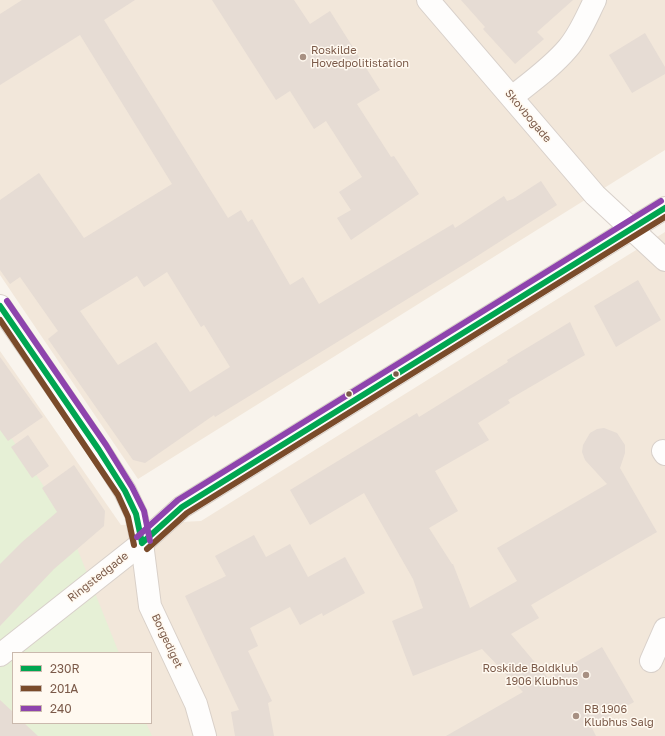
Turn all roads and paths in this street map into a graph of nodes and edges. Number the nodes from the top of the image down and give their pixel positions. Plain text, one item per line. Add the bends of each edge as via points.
1 (428, 0) edge
2 (595, 0) edge
3 (512, 97) junction
4 (665, 208) edge
5 (630, 229) junction
6 (665, 260) edge
7 (0, 306) edge
8 (142, 543) junction
9 (665, 629) edge
10 (0, 655) edge
11 (651, 661) dead end
12 (205, 736) edge

1 - 3 street, Skovbogade
2 - 3 street via 580,32 568,48
3 - 5 street, Skovbogade via 595,195
4 - 5 street, Ringstedgade
5 - 6 street, Skovbogade
5 - 8 street, Ringstedgade via 182,507
7 - 8 street, Borgediget via 125,491 136,514
8 - 10 street, Ringstedgade
8 - 12 street, Borgediget via 150,606 196,704
9 - 11 street

